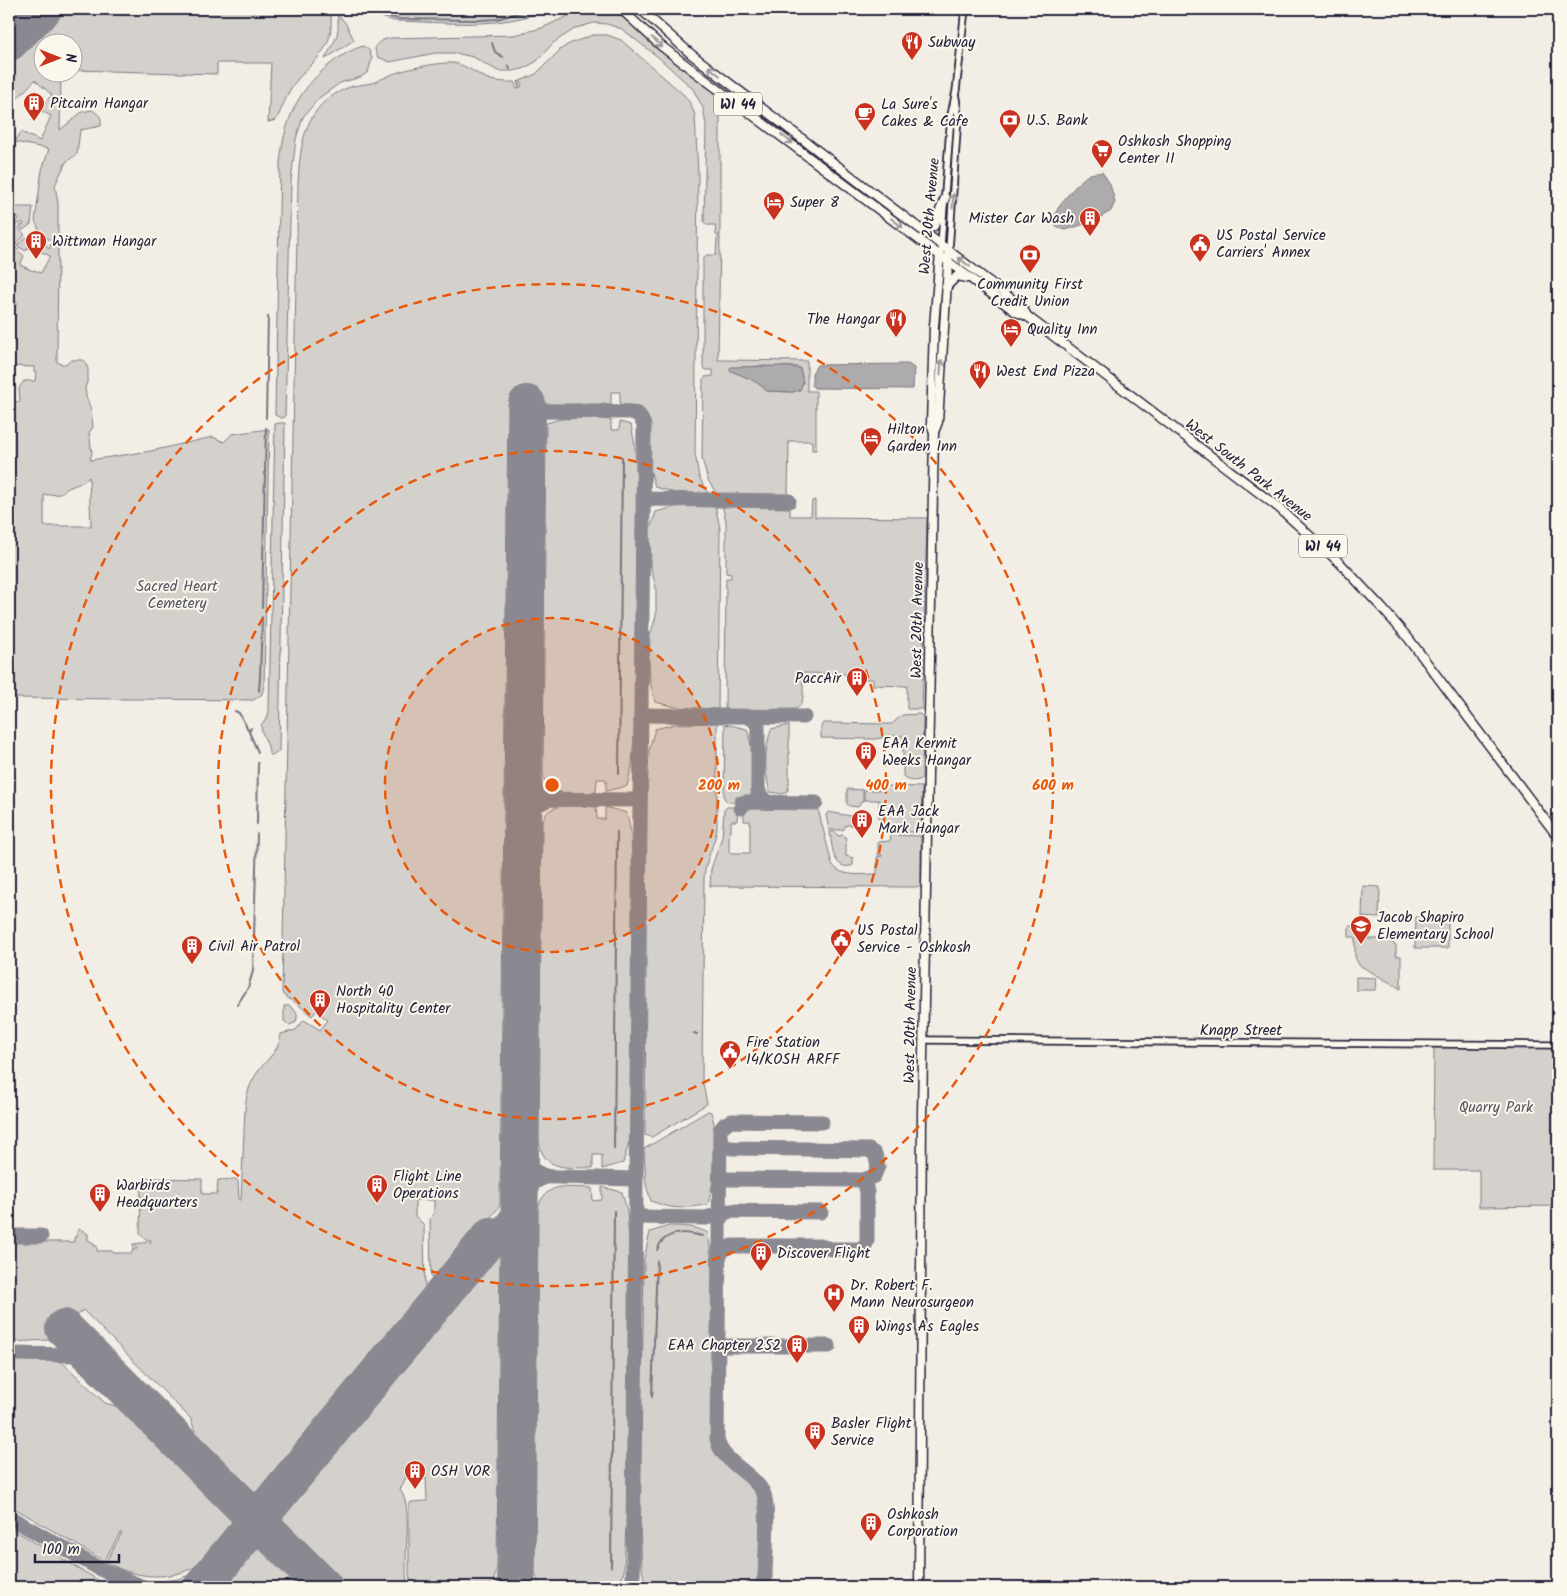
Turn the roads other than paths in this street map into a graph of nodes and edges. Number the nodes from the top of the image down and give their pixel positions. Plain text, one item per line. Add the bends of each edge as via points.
1 (621, 9) edge
2 (640, 9) edge
3 (965, 9) edge
4 (956, 91) junction
5 (945, 198) junction
6 (923, 230) junction
7 (941, 244) junction
8 (949, 250) junction
9 (940, 255) junction
10 (948, 261) junction
11 (970, 278) junction
12 (946, 287) junction
13 (1027, 316) junction
14 (934, 432) junction
15 (1558, 836) edge
16 (924, 1040) junction
17 (1558, 1045) edge
18 (919, 1587) edge

1 -> 9 main road, West South Park Avenue / WI 44 via 660,45
6 -> 2 main road, West South Park Avenue / WI 44 via 691,54
3 - 4 street, West 20th Avenue
4 - 5 street, West 20th Avenue via 951,115
8 -> 4 street, West 20th Avenue via 958,116
5 - 6 main road via 934,226
5 - 7 street, West 20th Avenue
6 - 7 main road, West South Park Avenue / WI 44
7 - 8 main road, West South Park Avenue / WI 44
7 - 9 main road, West 20th Avenue
8 - 10 main road, West 20th Avenue
13 -> 8 main road, West South Park Avenue / WI 44 via 1022,307
9 - 10 main road, West South Park Avenue / WI 44
9 - 14 main road, West 20th Avenue via 933,364 931,424
10 - 11 main road, West South Park Avenue / WI 44
10 - 12 main road, West 20th Avenue
11 - 12 main road via 957,276
11 - 13 main road, West South Park Avenue / WI 44 via 1016,312
14 -> 12 main road, West 20th Avenue via 938,422
13 - 15 main road, West South Park Avenue / WI 44 via 1279,508 1340,564 1408,639
14 - 16 main road, West 20th Avenue
16 - 17 street, Knapp Street
16 - 18 main road, West 20th Avenue

